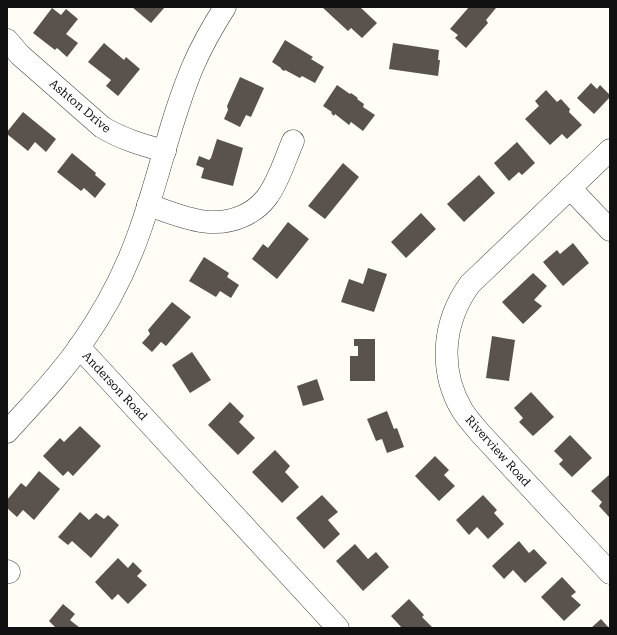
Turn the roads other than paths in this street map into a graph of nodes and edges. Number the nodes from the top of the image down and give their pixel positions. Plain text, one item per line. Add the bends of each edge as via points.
1 (225, 7) edge
2 (7, 40) edge
3 (293, 141) dead end
4 (610, 150) edge
5 (164, 151) junction
6 (570, 188) junction
7 (148, 205) junction
8 (610, 230) edge
9 (79, 347) junction
10 (7, 432) edge
11 (610, 573) edge
12 (338, 628) edge

1 - 5 street, Anderson Road via 193,65
2 - 5 street, Ashton Drive via 20,55 102,127 116,136
3 - 7 street via 268,196 254,210 236,219 210,223 197,221
4 - 6 street, Riverview Road
5 - 7 street, Anderson Road
6 - 8 street
6 - 11 street, Riverview Road via 481,273 463,294 452,319 446,347 447,371 456,397 470,422
7 - 9 street, Anderson Road via 129,258 99,316
9 - 10 street
9 - 12 street, Anderson Road

